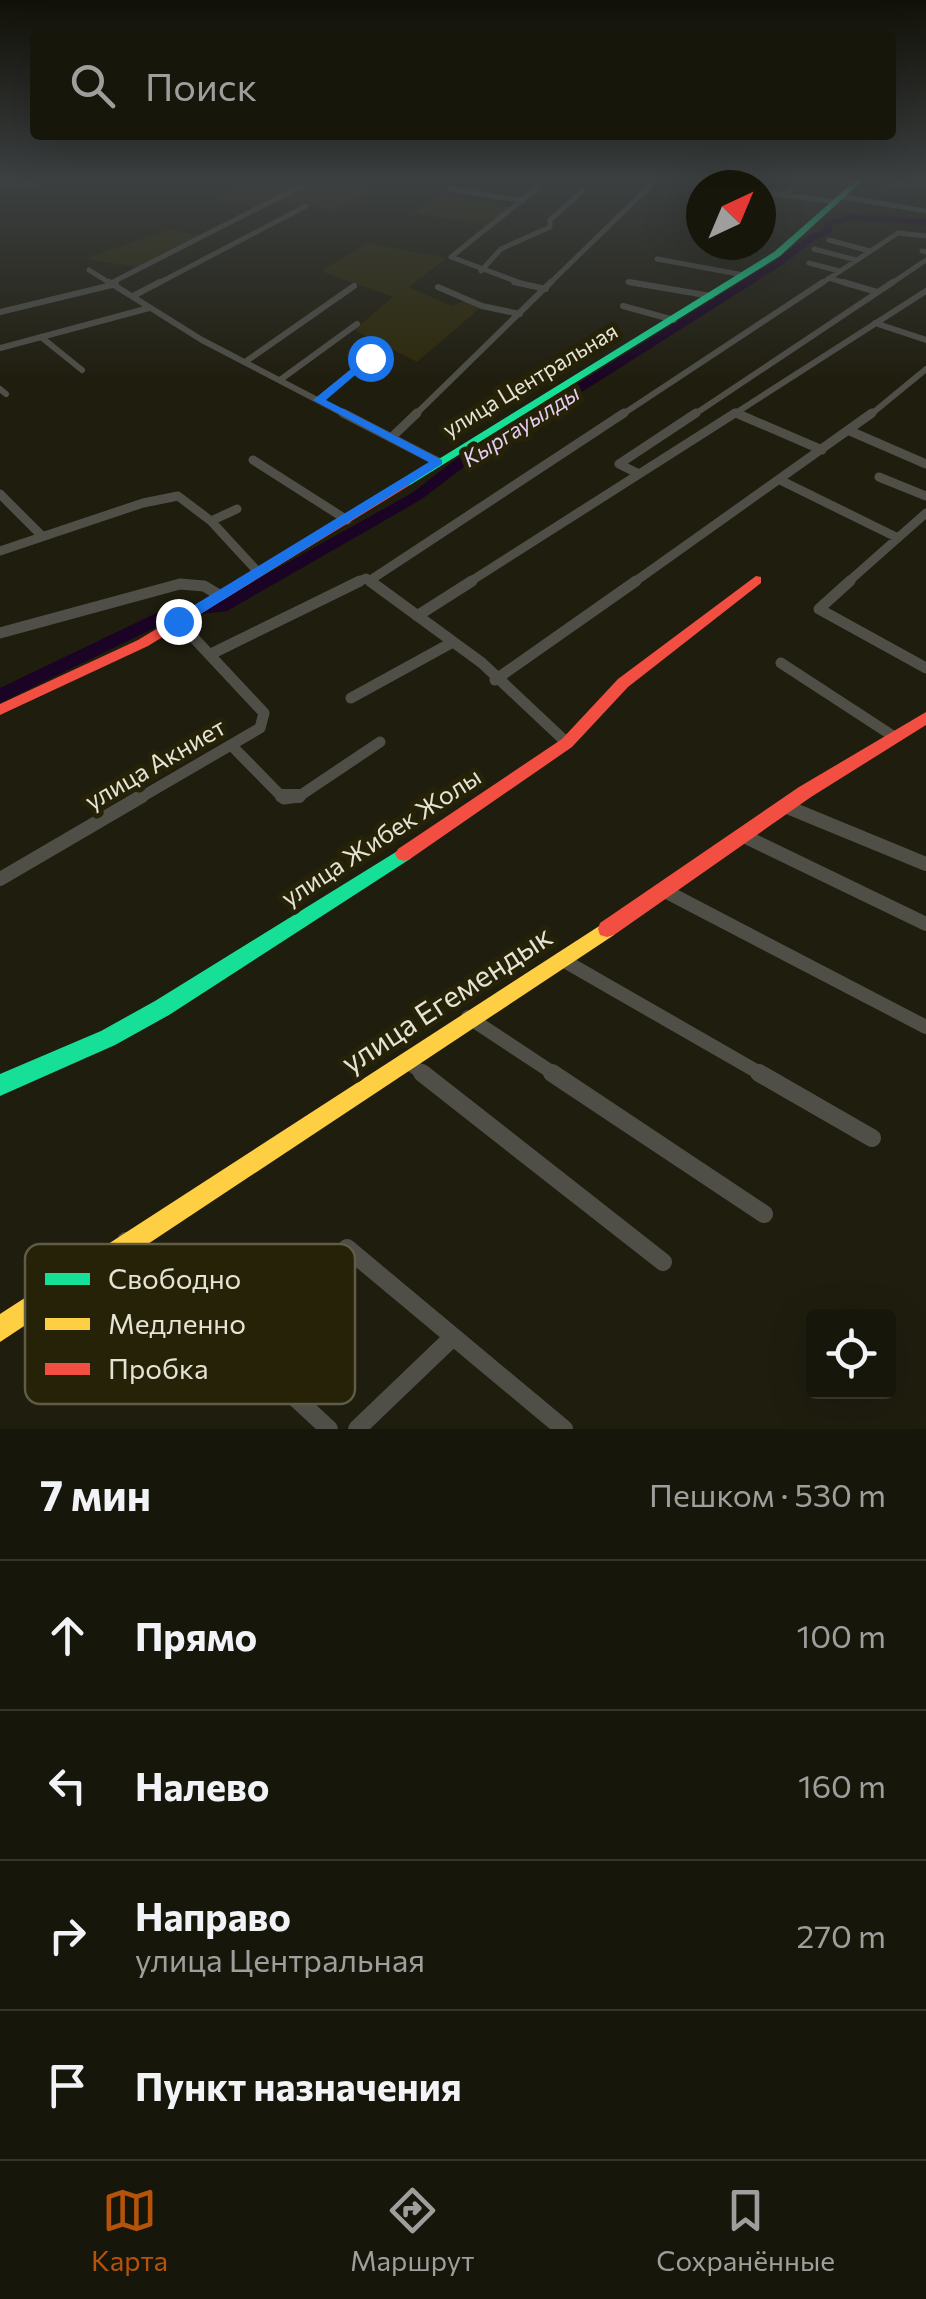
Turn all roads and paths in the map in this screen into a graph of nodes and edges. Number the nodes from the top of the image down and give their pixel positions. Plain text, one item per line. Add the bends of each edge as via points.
1 (183, 248) edge
2 (225, 248) edge
3 (462, 248) edge
4 (503, 248) edge
5 (588, 248) edge
6 (785, 248) edge
7 (858, 248) edge
8 (875, 248) edge
9 (814, 250) dead end
10 (870, 251) junction
11 (925, 255) edge
12 (657, 259) dead end
13 (856, 260) junction
14 (810, 263) dead end
15 (90, 270) dead end
16 (481, 270) junction
17 (840, 271) junction
18 (744, 275) junction
19 (828, 278) junction
20 (628, 282) dead end
21 (892, 282) junction
22 (114, 283) junction
23 (354, 286) dead end
24 (438, 287) dead end
25 (546, 289) junction
26 (877, 292) junction
27 (925, 293) edge
28 (132, 296) junction
29 (711, 296) junction
30 (623, 306) dead end
31 (150, 308) junction
32 (0, 312) edge
33 (520, 314) junction
34 (674, 320) junction
35 (358, 324) dead end
36 (876, 324) junction
37 (41, 337) junction
38 (926, 340) edge
39 (0, 348) edge
40 (370, 358) dead end
41 (245, 362) junction
42 (926, 369) edge
43 (82, 370) dead end
44 (280, 380) junction
45 (318, 400) junction
46 (736, 413) junction
47 (850, 431) junction
48 (391, 438) junction
49 (822, 450) junction
50 (253, 460) dead end
51 (438, 462) junction
52 (926, 464) edge
53 (638, 474) junction
54 (880, 477) dead end
55 (780, 480) junction
56 (0, 494) edge
57 (926, 496) edge
58 (237, 508) dead end
59 (926, 514) edge
60 (346, 520) junction
61 (211, 521) junction
62 (42, 536) junction
63 (898, 538) junction
64 (0, 551) edge
65 (258, 572) junction
66 (756, 580) dead end
67 (369, 581) junction
68 (214, 598) junction
69 (417, 616) junction
70 (183, 618) junction
71 (0, 633) edge
72 (454, 642) junction
73 (211, 654) junction
74 (781, 663) dead end
75 (926, 668) edge
76 (496, 680) junction
77 (351, 698) dead end
78 (0, 710) edge
79 (926, 718) edge
80 (893, 736) junction
81 (380, 742) dead end
82 (567, 743) junction
83 (232, 746) junction
84 (785, 806) junction
85 (744, 836) junction
86 (926, 864) edge
87 (0, 879) edge
88 (665, 891) junction
89 (926, 924) edge
90 (561, 958) junction
91 (468, 1017) junction
92 (926, 1027) edge
93 (405, 1060) junction
94 (0, 1085) edge
95 (872, 1138) dead end
96 (764, 1214) dead end
97 (126, 1241) junction
98 (122, 1244) edge
99 (129, 1244) edge
100 (355, 1255) edge
101 (662, 1262) dead end
102 (25, 1312) edge
103 (0, 1329) edge
104 (453, 1337) junction
105 (301, 1404) edge
106 (328, 1429) edge
107 (357, 1429) edge
108 (564, 1429) edge

1 - 22 street
2 - 28 street
3 - 16 street via 451,256
4 - 16 street
5 - 25 street
6 - 18 street, улица Центральная
7 - 10 street
8 - 10 street
9 - 13 street
10 - 13 street
11 - 21 street
12 - 18 street
13 - 17 street
14 - 17 street
15 - 22 street
16 - 25 street
17 - 19 street
18 - 29 street, улица Центральная
19 - 26 street
19 - 67 street
20 - 29 street
21 - 26 street
21 - 27 street
22 - 28 street
22 - 32 street
23 - 41 street
24 - 33 street
25 - 33 street
26 - 53 street via 619,464
27 - 36 street
28 - 31 street
29 - 34 street, улица Центральная
30 - 34 street
31 - 37 street
31 - 41 street
33 - 48 street
34 - 51 street, улица Центральная
35 - 44 street
36 - 38 street
36 - 46 street
37 - 39 street
37 - 43 street
40 - 45 street
41 - 44 street
42 - 47 street
44 - 45 street
45 - 48 street
46 - 49 street
46 - 53 street
47 - 49 street
47 - 52 street
48 - 51 street
49 - 55 street
50 - 60 street
51 - 60 street, улица Центральная
53 - 69 street
54 - 57 street
55 - 63 street
55 - 76 street
56 - 62 street
58 - 61 street
59 - 63 street
60 - 65 street, улица Центральная
61 - 62 street via 171,495
61 - 65 street
62 - 64 street
63 - 75 street via 820,610
65 - 68 street, улица Центральная
66 - 82 street, улица Жибек Жолы via 624,683
67 - 69 street
67 - 73 street via 311,602
68 - 70 street, улица Центральная
68 - 71 street via 204,586 180,584
69 - 72 street
70 - 73 street, улица Акниет
70 - 78 street, улица Центральная
72 - 76 street
72 - 77 street
73 - 83 street, улица Акниет via 264,713 260,728
74 - 80 street
76 - 82 street
79 - 80 street, улица Егемендык
80 - 84 street, улица Егемендык
81 - 83 street via 298,797 284,799
82 - 94 street, улица Жибек Жолы via 162,1008
83 - 87 street, улица Акниет
84 - 85 street, улица Егемендык
84 - 86 street
85 - 88 street, улица Егемендык
85 - 89 street
88 - 90 street, улица Егемендык
88 - 92 street
90 - 91 street, улица Егемендык
90 - 95 street
91 - 93 street, улица Егемендык
91 - 96 street
93 - 97 street, улица Егемендык
93 - 101 street
97 - 98 street, улица Егемендык
97 - 99 street
100 - 104 street
102 - 103 street, улица Егемендык
104 - 107 street
104 - 108 street
105 - 106 street

